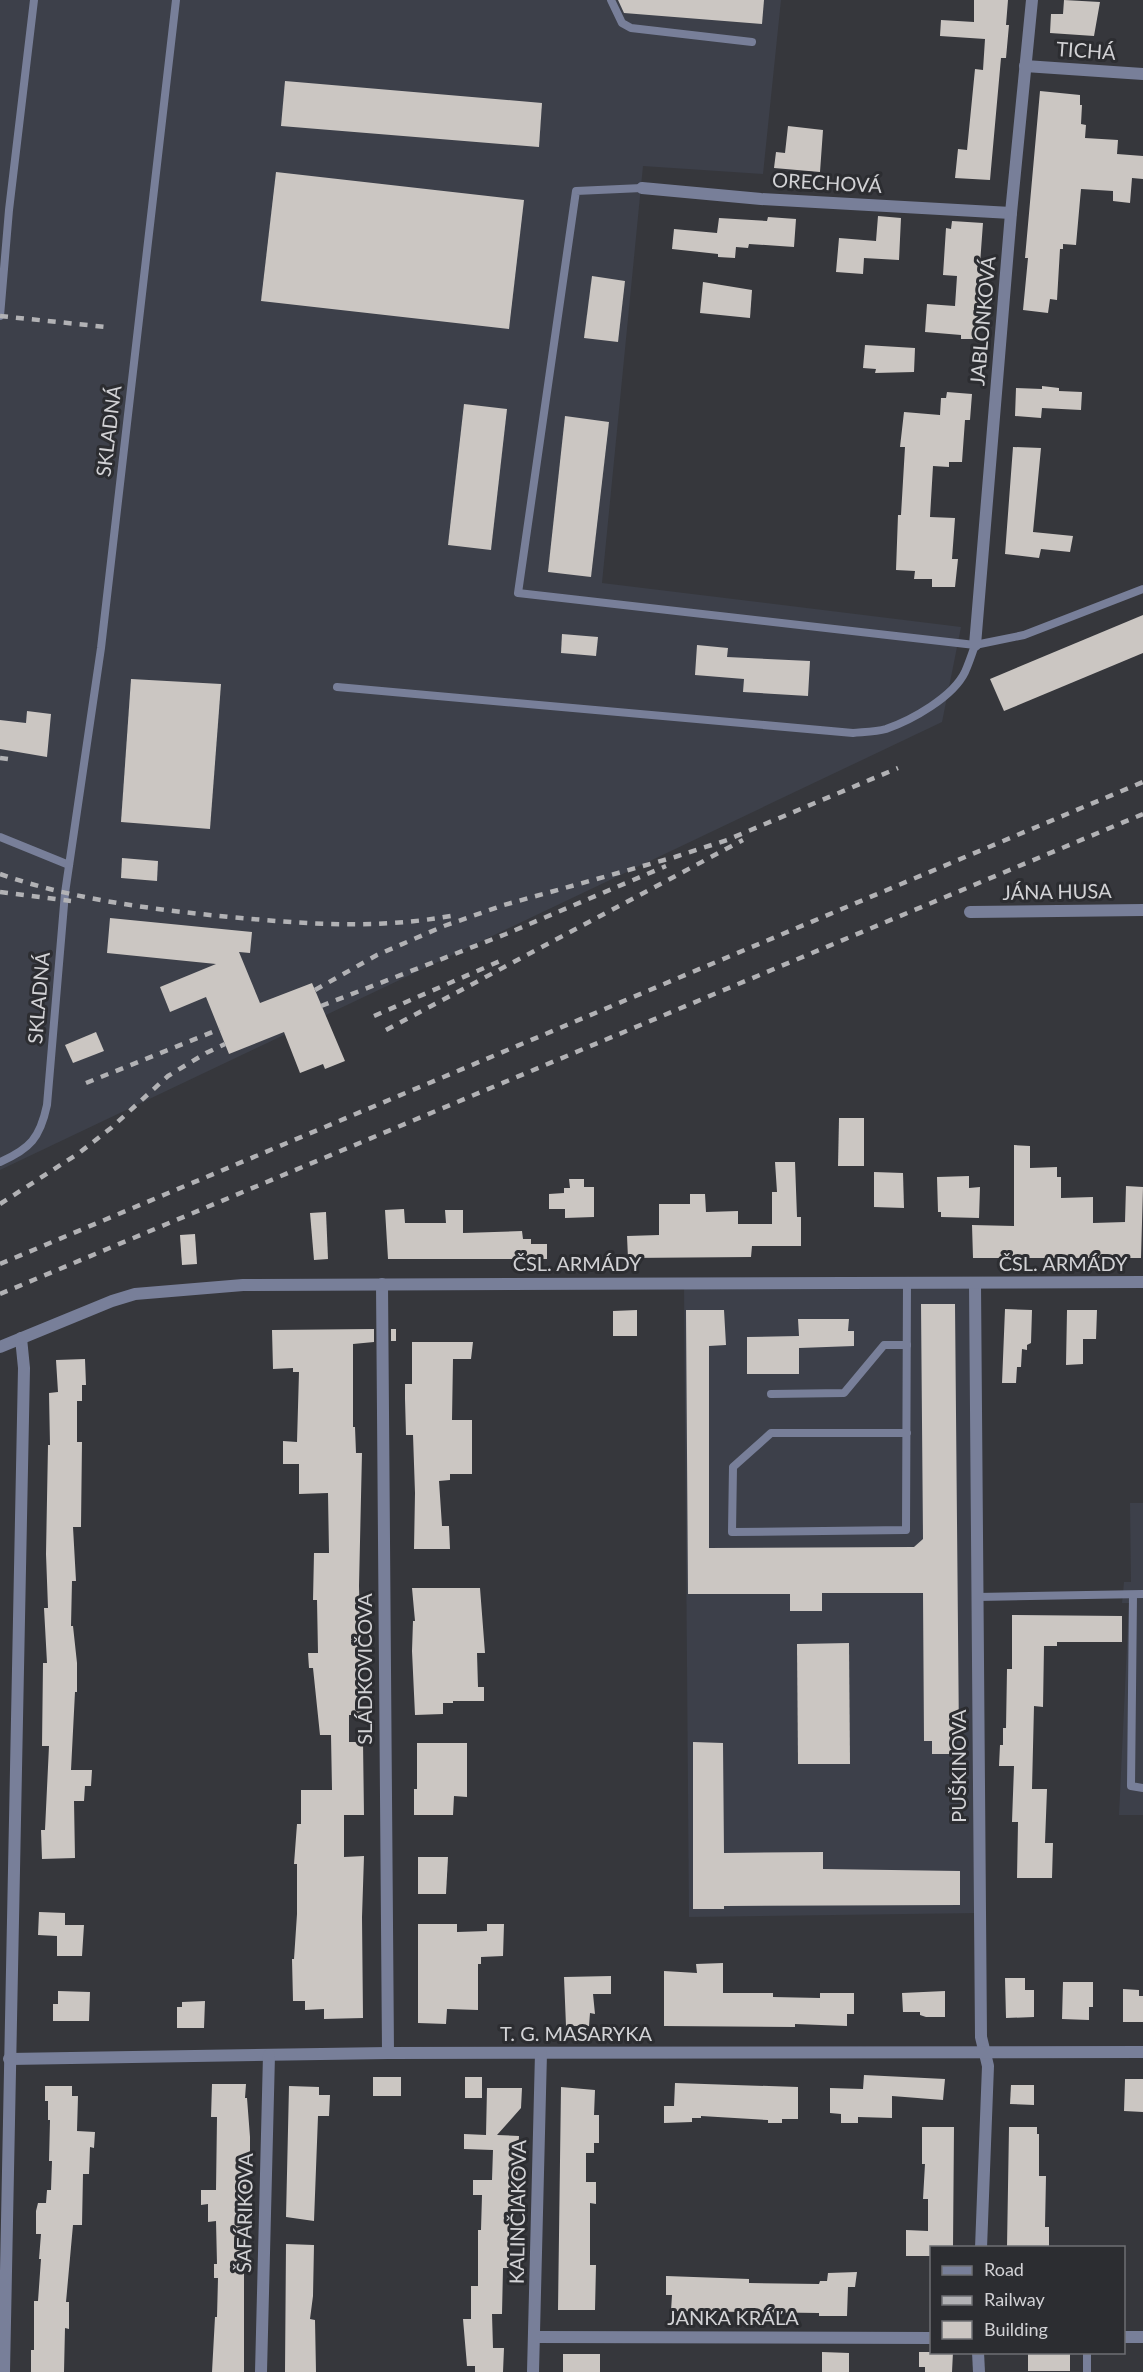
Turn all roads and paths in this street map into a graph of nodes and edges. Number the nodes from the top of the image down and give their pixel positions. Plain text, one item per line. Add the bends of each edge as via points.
1 (34, 0) edge
2 (176, 0) edge
3 (611, 0) edge
4 (1032, 0) edge
5 (752, 42) dead end
6 (1025, 66) junction
7 (1143, 74) edge
8 (642, 189) joint
9 (1011, 213) junction
10 (0, 316) edge
11 (1143, 589) edge
12 (975, 645) junction
13 (337, 687) dead end
14 (0, 837) edge
15 (69, 865) junction
16 (1143, 910) edge
17 (970, 912) dead end
18 (0, 1162) edge
19 (1143, 1282) edge
20 (382, 1284) junction
21 (907, 1284) junction
22 (975, 1284) junction
23 (21, 1338) junction
24 (907, 1345) junction
25 (0, 1347) edge
26 (771, 1394) dead end
27 (907, 1433) junction
28 (1143, 1594) edge
29 (1133, 1595) junction
30 (977, 1597) junction
31 (1143, 1788) edge
32 (985, 2052) junction
33 (1143, 2052) edge
34 (388, 2053) junction
35 (541, 2053) junction
36 (269, 2055) junction
37 (9, 2059) junction
38 (3, 2227) edge
39 (981, 2246) edge
40 (534, 2337) junction
41 (1125, 2337) edge
42 (1143, 2337) edge
43 (930, 2338) edge
44 (978, 2354) edge
45 (1087, 2354) edge
46 (4, 2372) edge
47 (261, 2372) edge
48 (533, 2372) edge
49 (979, 2372) edge
50 (1087, 2372) edge

1 - 10 lane
2 - 15 lane, SKLADNÁ via 101,648
3 - 5 lane via 622,23 632,28
4 - 6 street, JABLONKOVÁ
6 - 7 street, TICHÁ
6 - 9 street, JABLONKOVÁ
8 - 9 street, ORECHOVÁ
8 - 12 lane via 576,191 518,593
9 - 12 street, JABLONKOVÁ
11 - 12 lane via 1024,635
12 - 13 lane via 964,674 929,707 884,730 853,733
14 - 15 lane
15 - 18 lane, SKLADNÁ via 47,1105 31,1144
16 - 17 street, JÁNA HUSA
19 - 22 street, ČSL. ARMÁDY
20 - 21 street, ČSL. ARMÁDY
20 - 23 street, ČSL. ARMÁDY via 243,1285 135,1294
20 - 34 street, SLÁDKOVIČOVA
21 - 22 street, ČSL. ARMÁDY
21 - 24 lane
22 - 30 street, PUŠKINOVA
23 - 25 street, ČSL. ARMÁDY
23 - 37 street via 24,1368
24 - 26 lane via 884,1345 844,1393
24 - 27 lane
27 - 27 lane via 906,1530 732,1532 733,1467 771,1433
28 - 29 lane
29 - 30 lane
29 - 31 lane via 1131,1786
30 - 32 street, PUŠKINOVA via 981,2037
32 - 33 street, T. G. MASARYKA
32 - 35 street, T. G. MASARYKA
32 - 39 street, PUŠKINOVA via 988,2066
34 - 35 street, T. G. MASARYKA
34 - 36 street, T. G. MASARYKA
35 - 40 street, KALINČIAKOVA
36 - 37 street, T. G. MASARYKA
36 - 47 street, ŠAFÁRIKOVA
37 - 38 street
38 - 46 street
40 - 43 street, JANKA KRÁĽA
40 - 48 street, KALINČIAKOVA
41 - 42 street
44 - 49 street
45 - 50 lane

